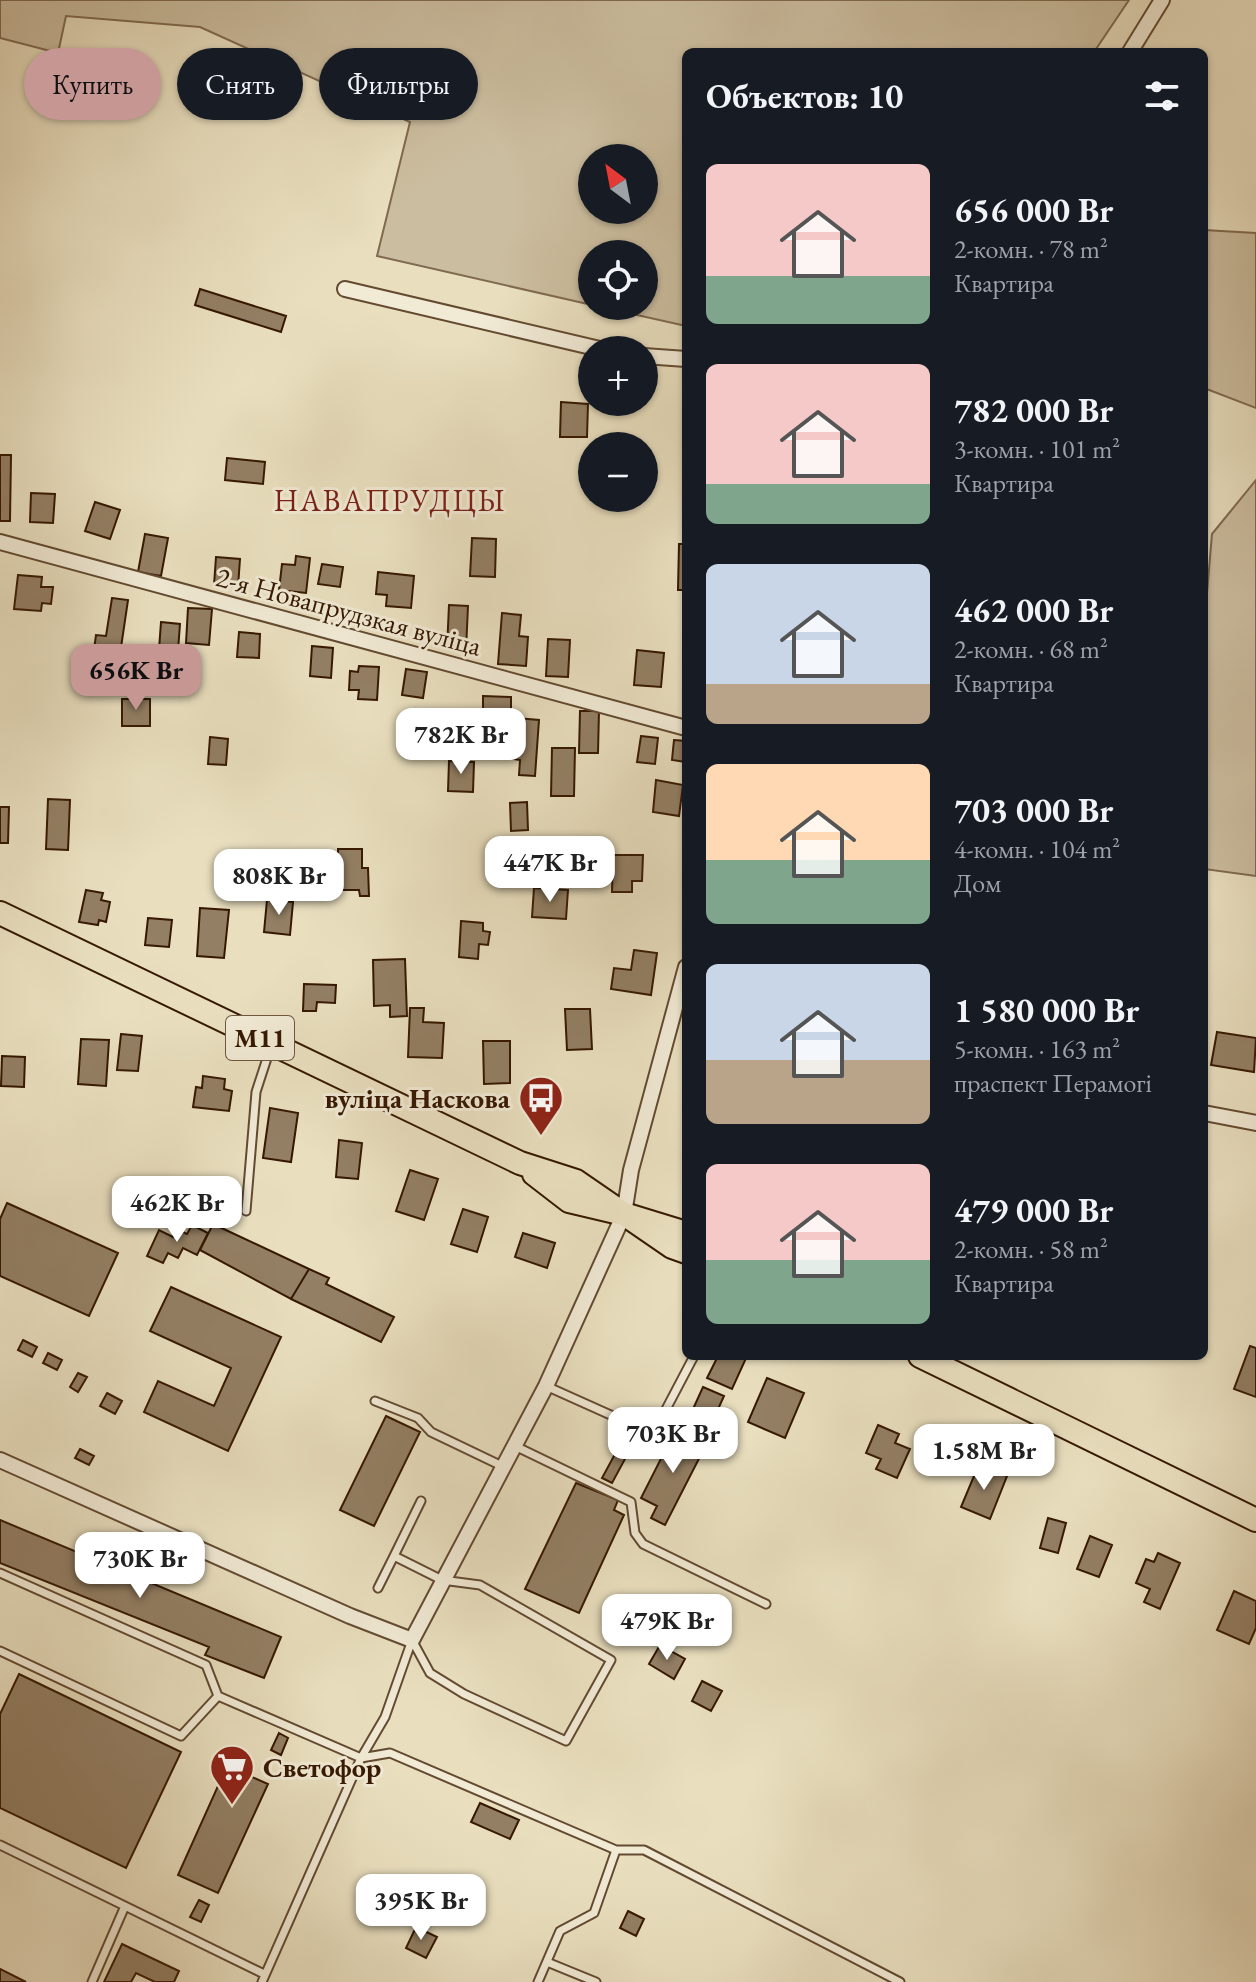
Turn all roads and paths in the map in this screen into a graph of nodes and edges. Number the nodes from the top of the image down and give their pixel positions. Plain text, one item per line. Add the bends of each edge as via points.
1 (1162, 0) edge
2 (1132, 48) edge
3 (345, 289) dead end
4 (578, 344) edge
5 (658, 357) edge
6 (682, 359) edge
7 (0, 542) edge
8 (682, 727) edge
9 (0, 913) edge
10 (682, 982) edge
11 (272, 1044) junction
12 (1208, 1114) edge
13 (1256, 1123) edge
14 (246, 1211) dead end
15 (624, 1214) junction
16 (682, 1232) edge
17 (682, 1251) edge
18 (692, 1360) edge
19 (928, 1360) edge
20 (546, 1386) junction
21 (375, 1401) dead end
22 (515, 1446) junction
23 (0, 1460) edge
24 (502, 1466) junction
25 (421, 1501) dead end
26 (1256, 1520) edge
27 (394, 1556) junction
28 (0, 1573) edge
29 (442, 1580) junction
30 (378, 1588) dead end
31 (766, 1604) dead end
32 (412, 1640) junction
33 (0, 1651) edge
34 (218, 1696) junction
35 (361, 1758) junction
36 (0, 1845) edge
37 (616, 1850) junction
38 (125, 1906) junction
39 (547, 1962) junction
40 (263, 1978) edge
41 (92, 1982) edge
42 (538, 1982) edge
43 (596, 1982) edge
44 (900, 1982) edge

1 - 2 street
3 - 4 street
5 - 6 street
7 - 8 street, 2-я Новапрудзкая вуліца
9 - 11 main road, М11
10 - 15 street
11 - 14 lane via 256,1092
11 - 15 main road, М11 via 520,1163 576,1181
12 - 13 street
15 - 16 main road, М11
15 - 17 main road, М11
15 - 20 street
18 - 20 lane via 653,1434
19 - 26 main road
20 - 22 street
21 - 24 lane via 418,1418 431,1432
22 - 24 street
22 - 31 lane via 631,1502 635,1533 643,1544
23 - 32 street
24 - 29 street
25 - 27 lane
27 - 29 lane
27 - 30 lane
28 - 34 lane via 206,1665
29 - 32 street
29 - 32 lane via 480,1585 611,1660 566,1741 430,1673
32 - 35 lane via 385,1717
33 - 34 lane via 181,1736
34 - 35 lane
35 - 37 lane via 390,1753
35 - 40 lane
36 - 38 lane
37 - 39 lane via 594,1913 560,1931
37 - 44 lane via 644,1850
38 - 40 lane
38 - 41 lane
39 - 42 lane
39 - 43 lane

